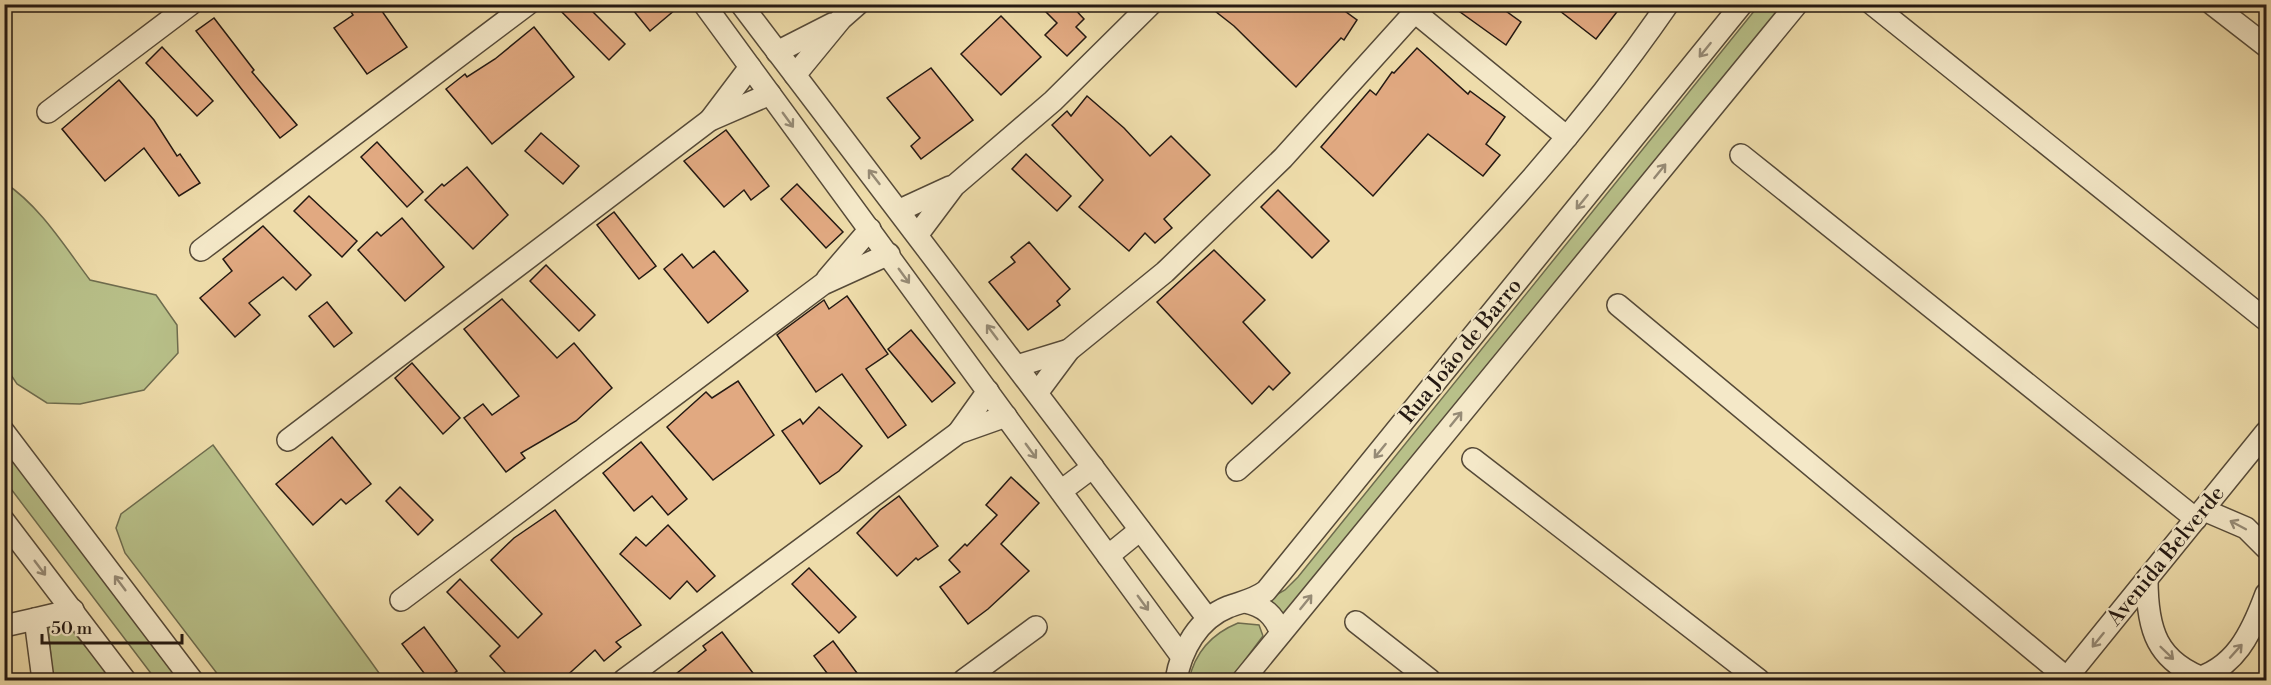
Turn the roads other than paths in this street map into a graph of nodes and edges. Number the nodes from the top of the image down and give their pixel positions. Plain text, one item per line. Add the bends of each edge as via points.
1 (191, 4) edge
2 (528, 4) edge
3 (704, 4) edge
4 (741, 4) edge
5 (858, 4) edge
6 (1151, 4) edge
7 (1668, 4) edge
8 (1742, 4) edge
9 (1797, 4) edge
10 (1872, 4) edge
11 (2212, 4) edge
12 (1419, 9) edge
13 (841, 19) junction
14 (2266, 46) edge
15 (777, 52) junction
16 (750, 68) junction
17 (795, 75) junction
18 (770, 94) junction
19 (48, 112) dead end
20 (710, 120) junction
21 (1567, 137) junction
22 (846, 141) junction
23 (1741, 155) dead end
24 (819, 162) junction
25 (954, 186) junction
26 (900, 210) junction
27 (870, 229) junction
28 (918, 234) junction
29 (201, 250) dead end
30 (889, 255) junction
31 (823, 284) junction
32 (1618, 305) dead end
33 (2266, 320) edge
34 (1068, 350) junction
35 (1017, 366) junction
36 (988, 391) junction
37 (1037, 393) junction
38 (1006, 416) junction
39 (4, 432) edge
40 (2266, 432) edge
41 (958, 433) junction
42 (288, 440) dead end
43 (1473, 459) dead end
44 (1093, 467) junction
45 (1237, 470) dead end
46 (1061, 491) junction
47 (2200, 514) junction
48 (4, 521) edge
49 (1140, 530) junction
50 (2266, 548) edge
51 (1108, 556) junction
52 (2147, 579) junction
53 (2266, 594) edge
54 (401, 600) dead end
55 (1245, 602) junction
56 (73, 610) junction
57 (35, 619) junction
58 (1208, 619) junction
59 (1356, 622) dead end
60 (4, 626) edge
61 (1036, 627) dead end
62 (1281, 633) junction
63 (1182, 657) junction
64 (2066, 679) edge
65 (2199, 680) edge
66 (43, 681) edge
67 (125, 681) edge
68 (192, 681) edge
69 (624, 681) edge
70 (964, 681) edge
71 (1176, 681) edge
72 (1243, 681) edge
73 (1430, 681) edge
74 (1759, 681) edge

1 - 19 street
2 - 29 street
3 - 16 street
4 - 15 street
5 - 13 street
6 - 25 street via 1053,101
7 - 21 street
8 -> 55 street, Rua João de Barro via 1266,591
62 -> 9 street, Rua João de Barro
10 - 33 street
11 - 14 street
12 - 21 street
12 - 34 street via 1283,158 1165,272
13 - 15 street
13 - 17 street
15 - 17 street
16 - 18 street
16 - 20 street
17 - 22 street
18 - 20 street
18 -> 24 street
20 - 42 street
21 - 45 street via 1420,300 1330,388
22 - 24 street
26 -> 22 street
23 - 47 street
24 - 27 street
25 - 26 street
25 - 28 street
26 - 28 street
27 - 30 street
27 - 31 street
35 -> 28 street
30 - 31 street
30 -> 36 street
31 - 54 street
32 - 64 street
34 - 35 street
34 - 37 street
35 - 37 street
36 - 38 street
36 - 41 street
37 - 44 street
38 - 41 street
38 -> 46 street
68 -> 39 street
40 - 47 street, Avenida Belverde
41 - 69 street
43 - 74 street
44 - 46 street
44 - 49 street
46 - 51 street
50 -> 47 street via 2246,528
47 - 52 street, Avenida Belverde
48 -> 56 street
49 - 51 street
49 - 58 street
51 -> 63 street
52 -> 64 street, Avenida Belverde
52 -> 65 street via 2147,615 2157,644
65 -> 53 street via 2219,670 2252,633
55 - 58 street, Rua João de Barro
55 - 62 street via 1271,614
56 - 57 street
56 - 67 street
57 - 60 street
57 - 66 street
58 - 63 street, Rua João de Barro via 1194,634
59 - 73 street
61 - 70 street
62 - 72 street, Rua João de Barro
63 - 71 street, Rua João de Barro

